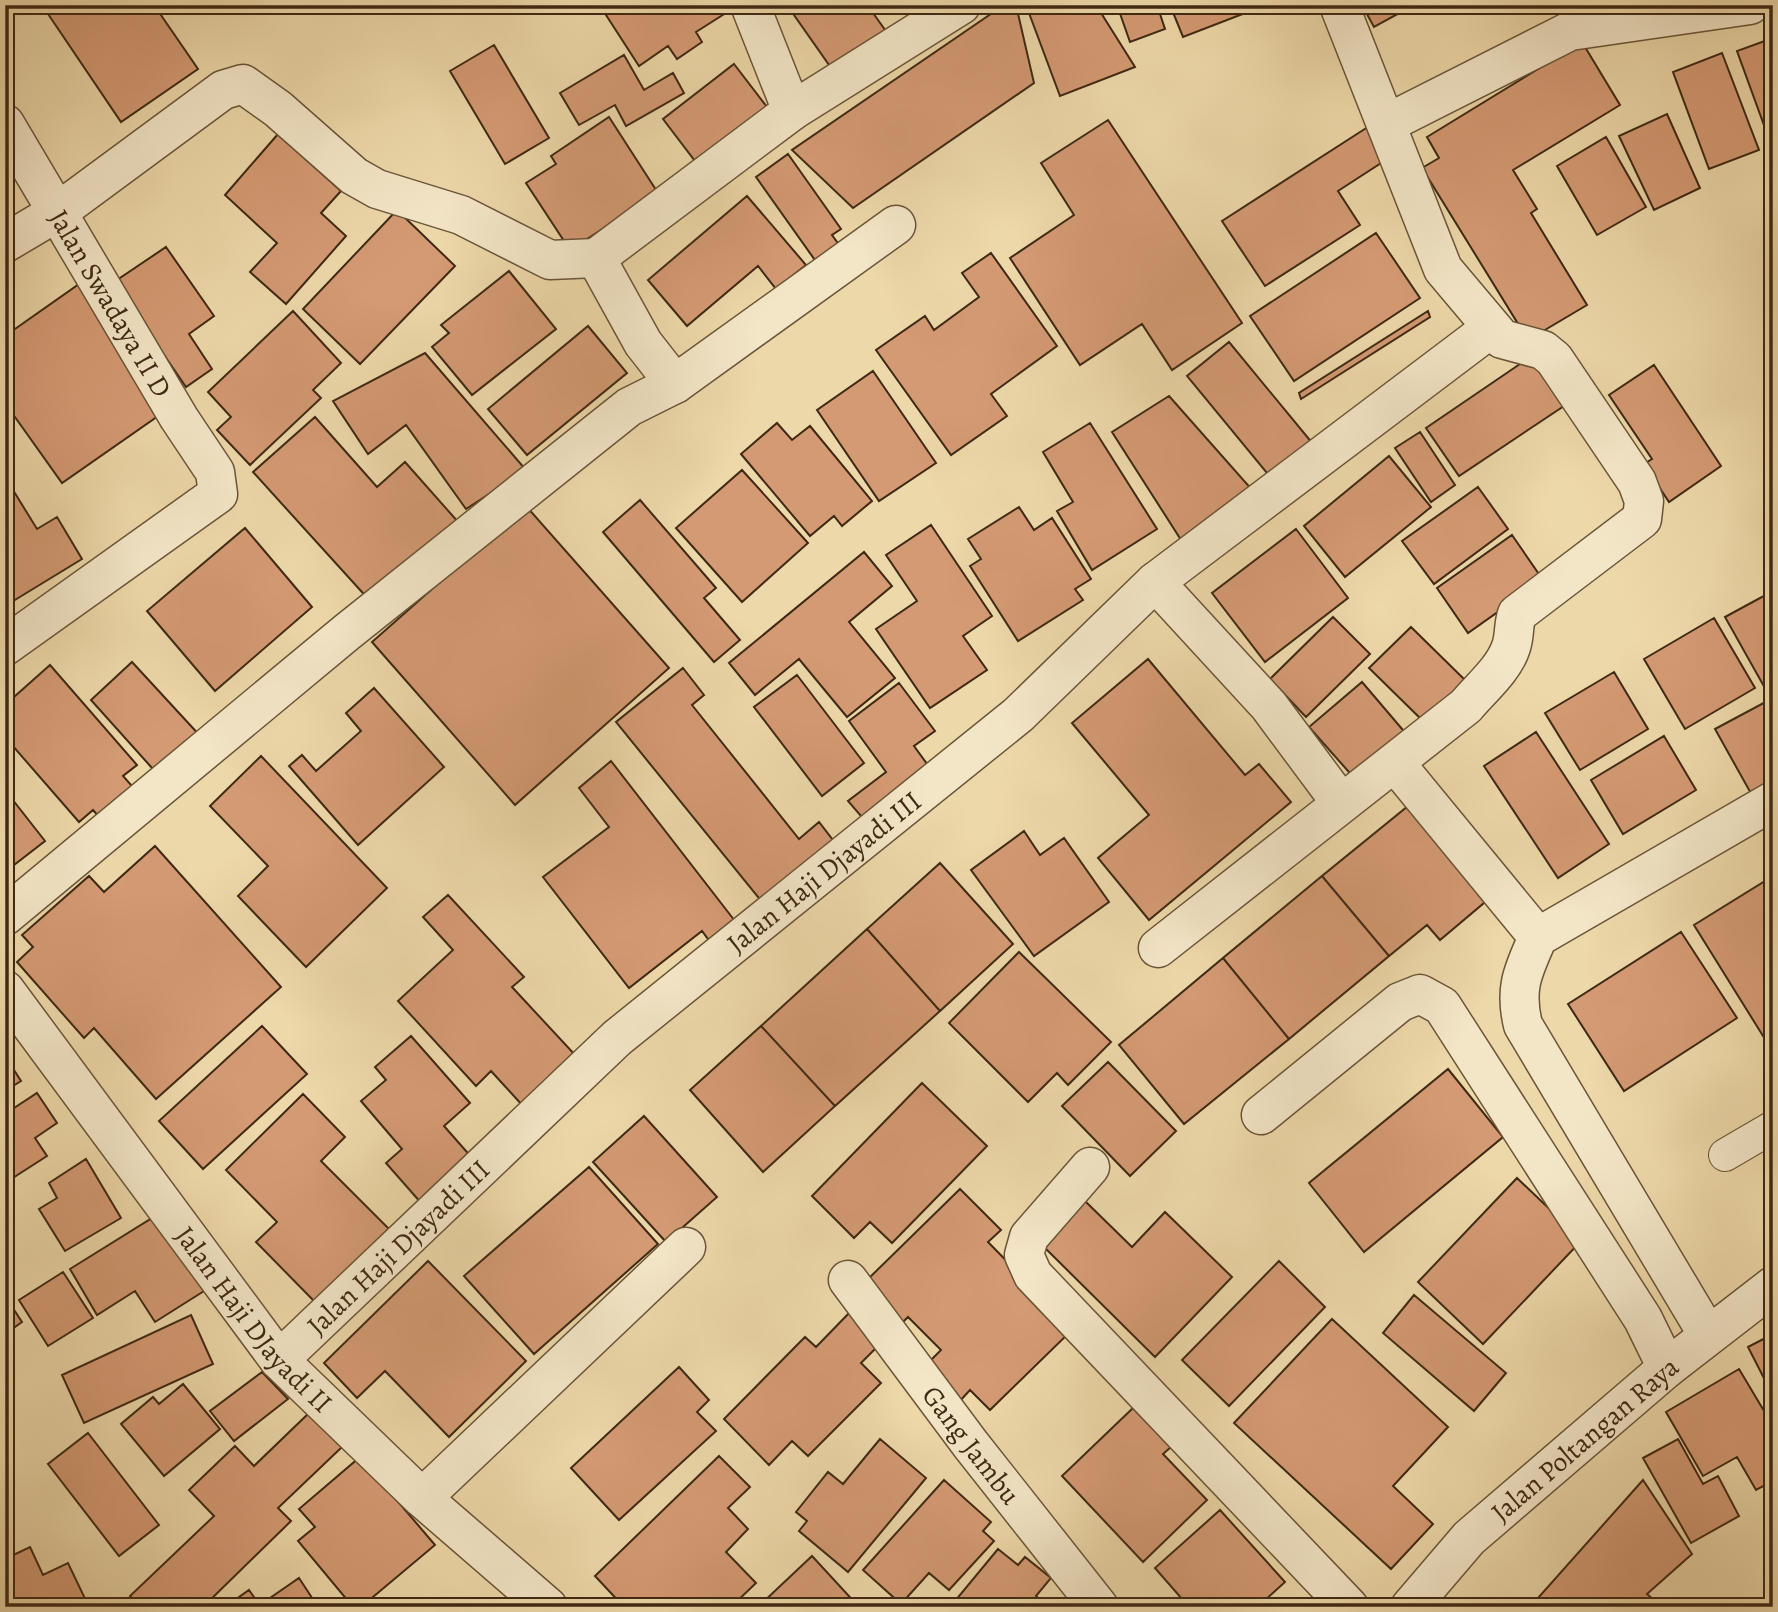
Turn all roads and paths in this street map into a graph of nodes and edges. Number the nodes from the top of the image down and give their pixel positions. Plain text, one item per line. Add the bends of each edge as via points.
1 (750, 5) edge
2 (961, 5) edge
3 (1339, 5) edge
4 (1751, 5) edge
5 (792, 111) junction
6 (5, 124) edge
7 (1386, 124) junction
8 (59, 211) junction
9 (896, 225) dead end
10 (5, 243) edge
11 (596, 258) junction
12 (1490, 329) junction
13 (675, 384) junction
14 (1155, 582) junction
15 (5, 646) edge
16 (1395, 764) junction
17 (1773, 801) edge
18 (1341, 803) junction
19 (5, 916) edge
20 (1538, 937) junction
21 (1157, 948) dead end
22 (5, 990) edge
23 (1261, 1115) dead end
24 (1773, 1127) edge
25 (1725, 1155) dead end
26 (1090, 1167) dead end
27 (686, 1247) dead end
28 (848, 1280) dead end
29 (1773, 1286) edge
30 (1708, 1335) junction
31 (279, 1360) junction
32 (1667, 1368) junction
33 (422, 1497) junction
34 (548, 1607) edge
35 (1099, 1607) edge
36 (1349, 1607) edge
37 (1410, 1607) edge

1 - 5 street
2 - 5 street
3 - 7 street
4 - 7 street via 1570,32
5 - 11 street
6 - 8 street, Jalan Swadaya II D
7 - 12 street via 1443,269
8 - 10 street
8 - 11 street via 223,90 243,84 354,176 377,189 461,215 550,260
8 - 15 street, Jalan Swadaya II D via 215,472 218,494
9 - 13 street
11 - 13 street via 643,343
12 - 14 street, Jalan Haji Djayadi III
12 - 16 street via 1502,339 1544,350 1554,359 1637,482 1644,501 1642,519 1517,614 1505,660 1466,706
13 - 19 street via 618,416 347,632
14 - 18 street via 1269,706
14 - 31 street, Jalan Haji Djayadi III via 1018,715 617,1038
16 - 18 street
16 - 20 street
17 - 20 street
18 - 21 street
20 - 30 street via 1520,978 1517,1001 1523,1026
22 - 31 street, Jalan Haji DJayadi II
23 - 32 street via 1400,1002 1420,994 1442,1006 1643,1319
24 - 25 lane
26 - 36 street via 1029,1237 1024,1255 1033,1275
27 - 33 street
28 - 35 street, Gang Jambu
29 - 30 street, Jalan Poltangan Raya
30 - 32 street, Jalan Poltangan Raya
31 - 33 street, Jalan Haji DJayadi II
32 - 37 street, Jalan Poltangan Raya via 1469,1538
33 - 34 street, Jalan Haji DJayadi II

